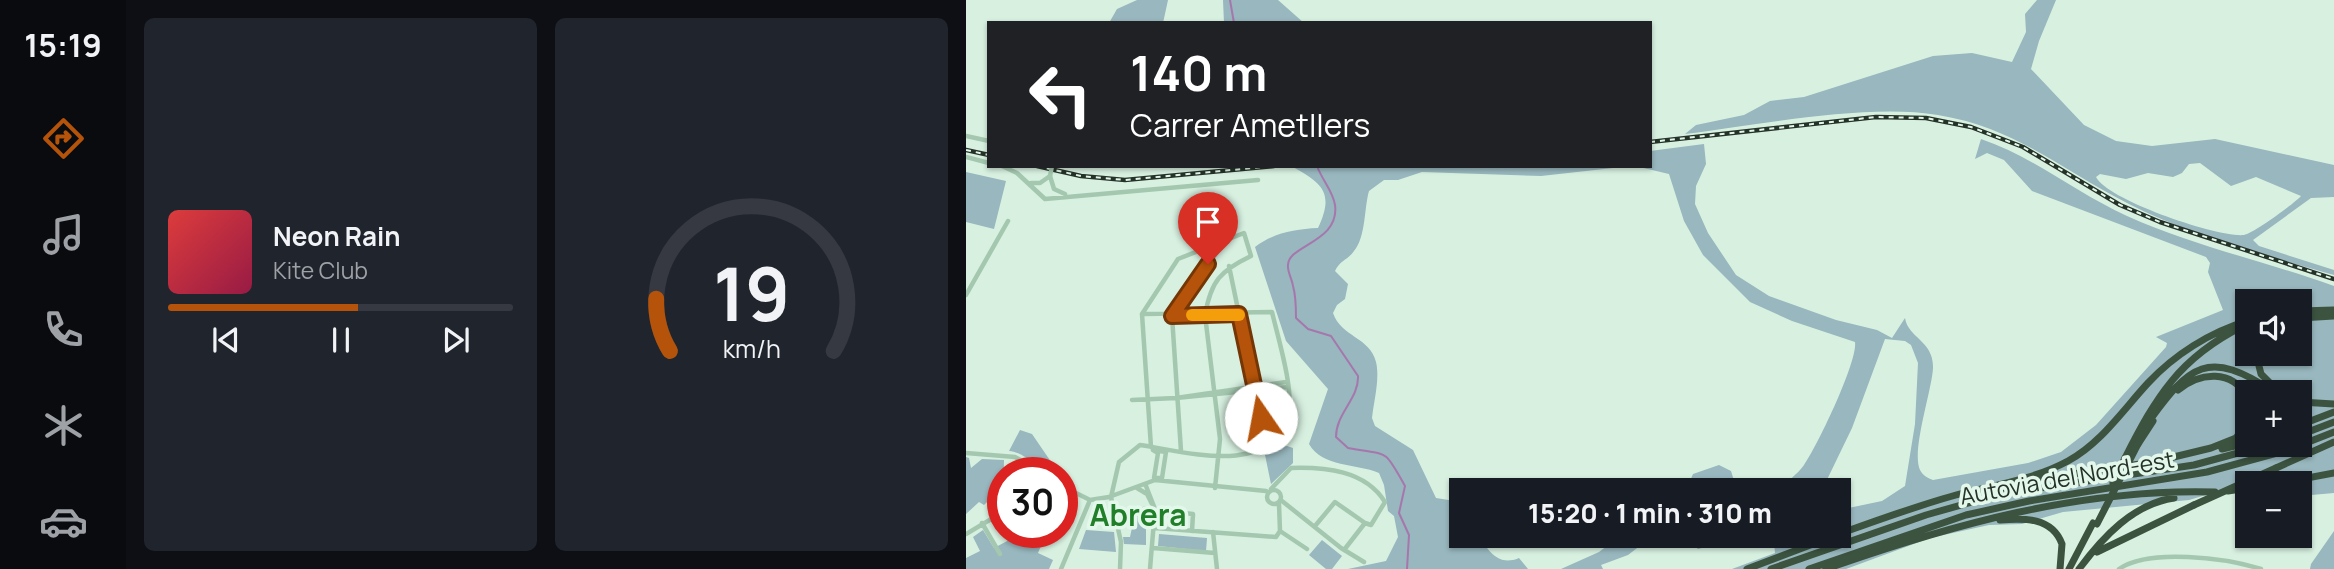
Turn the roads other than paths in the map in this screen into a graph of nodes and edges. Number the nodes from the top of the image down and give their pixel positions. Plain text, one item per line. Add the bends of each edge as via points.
1 (966, 136) edge
2 (987, 141) edge
3 (966, 157) edge
4 (987, 162) edge
5 (1005, 168) edge
6 (1052, 168) edge
7 (1050, 176) junction
8 (1258, 180) dead end
9 (1042, 182) junction
10 (1030, 184) junction
11 (1053, 186) junction
12 (1037, 192) junction
13 (1066, 195) junction
14 (1052, 196) junction
15 (1008, 221) dead end
16 (1224, 242) junction
17 (1229, 266) junction
18 (966, 295) edge
19 (2334, 310) edge
20 (2312, 311) edge
21 (1142, 314) junction
22 (1239, 314) junction
23 (1205, 315) junction
24 (1172, 316) junction
25 (2334, 316) edge
26 (2312, 317) edge
27 (2235, 326) edge
28 (2235, 330) edge
29 (2256, 380) edge
30 (2235, 382) edge
31 (1287, 384) junction
32 (1254, 389) junction
33 (1216, 393) junction
34 (1177, 398) junction
35 (1148, 399) junction
36 (1132, 400) dead end
37 (2312, 403) edge
38 (2334, 404) edge
39 (2334, 412) edge
40 (2312, 420) edge
41 (2334, 422) edge
42 (2312, 430) edge
43 (2334, 432) edge
44 (2235, 438) edge
45 (2136, 442) junction
46 (2334, 442) edge
47 (1266, 445) junction
48 (2235, 446) edge
49 (1151, 447) junction
50 (1181, 451) junction
51 (966, 453) edge
52 (2235, 453) edge
53 (1218, 456) junction
54 (2180, 456) junction
55 (1015, 457) edge
56 (2334, 473) edge
57 (2312, 477) edge
58 (1154, 478) joint
59 (2016, 481) junction
60 (1146, 486) junction
61 (1137, 488) junction
62 (1215, 488) junction
63 (1269, 490) junction
64 (2235, 490) edge
65 (2215, 492) junction
66 (1078, 494) edge
67 (1147, 494) junction
68 (1111, 497) junction
69 (1090, 500) junction
70 (1280, 502) junction
71 (1155, 510) junction
72 (1155, 518) junction
73 (987, 520) edge
74 (982, 523) junction
75 (1366, 523) junction
76 (1971, 524) junction
77 (1315, 526) junction
78 (1155, 528) junction
79 (1851, 530) edge
80 (1192, 531) junction
81 (1280, 531) junction
82 (1213, 532) junction
83 (966, 534) edge
84 (1276, 537) junction
85 (1292, 539) junction
86 (1153, 548) junction
87 (1801, 548) edge
88 (1307, 549) dead end
89 (1344, 550) junction
90 (1215, 553) junction
91 (1000, 554) dead end
92 (2090, 556) junction
93 (1364, 562) dead end
94 (2119, 568) edge
95 (1061, 569) edge
96 (1120, 569) edge
97 (1150, 569) edge
98 (1217, 569) edge
99 (1747, 569) edge
100 (1771, 569) edge
101 (1809, 569) edge
102 (1826, 569) edge
103 (2060, 569) edge
104 (2071, 569) edge
105 (2079, 569) edge
106 (2261, 569) edge

1 - 2 street
3 - 4 street
5 - 10 street
6 - 7 street, bridge
7 - 9 street
7 - 11 street
8 - 13 street via 1082,198
9 - 10 street
9 - 11 street
9 - 12 street
10 - 12 street
11 - 13 street
11 - 14 street
12 - 14 street via 1045,199
13 - 14 street
15 - 18 street
16 - 17 street via 1244,233 1251,254
16 - 21 street via 1178,259
16 - 24 street
17 - 22 street
17 - 23 street via 1209,296
19 - 20 highway
21 - 24 street
21 - 35 street
22 - 23 street
22 - 31 street via 1272,312
22 - 32 street
23 - 24 street
23 - 33 street
24 - 34 street
25 - 26 highway
27 - 59 highway via 2177,357 2089,448 2060,465
28 - 45 highway via 2185,364 2164,387
29 - 45 highway via 2220,366 2199,370 2172,390
30 - 45 highway via 2213,375 2194,380 2167,401
31 - 32 street
31 - 47 street via 1288,417
32 - 33 street
32 - 47 street
33 - 34 street
33 - 53 street
34 - 35 street
34 - 50 street
35 - 36 street
35 - 49 street
37 - 38 highway
39 - 40 highway
41 - 42 highway
43 - 101 highway, Autovia del Nord-est via 2207,472 1966,515
44 - 54 highway
45 - 104 highway, bridge
46 - 92 highway, bridge
47 - 53 street via 1233,458
48 - 54 highway
49 - 50 street
49 - 68 street via 1131,449 1119,462
50 - 53 street
51 - 55 street
52 - 100 highway, Autovia del Nord-est via 2181,467 2000,494
53 - 62 street
54 - 59 highway
56 - 57 highway
58 - 58 street via 1162,478 1166,452 1153,450 1158,453
59 - 79 highway via 1946,498
60 - 61 street
60 - 62 street via 1155,480
60 - 67 street
60 - 71 street
61 - 67 street
61 - 68 street
62 - 63 street
63 - 70 street via 1280,495
63 - 70 street via 1268,499
63 - 75 street via 1291,468 1338,468 1379,493 1385,502 1371,525
64 - 65 highway
65 - 76 highway via 2087,501
65 - 92 highway via 2168,499 2139,510
66 - 69 street
67 - 72 street
68 - 69 street
68 - 96 street via 1121,542
69 - 95 street
70 - 77 street
70 - 81 street
71 - 72 street
71 - 80 street via 1193,514
72 - 78 street
73 - 74 street
74 - 83 street
74 - 91 street
75 - 77 street via 1335,502
75 - 89 street
76 - 102 highway
76 - 103 highway via 2021,519 2047,524 2062,544
77 - 89 street
78 - 80 street
78 - 86 street
80 - 82 street
81 - 84 street
81 - 85 street
82 - 84 street
82 - 90 street
84 - 85 street
85 - 88 street
86 - 90 street
86 - 97 street
87 - 99 highway
89 - 93 street
90 - 98 street
92 - 105 highway
94 - 106 street via 2133,560 2193,559

